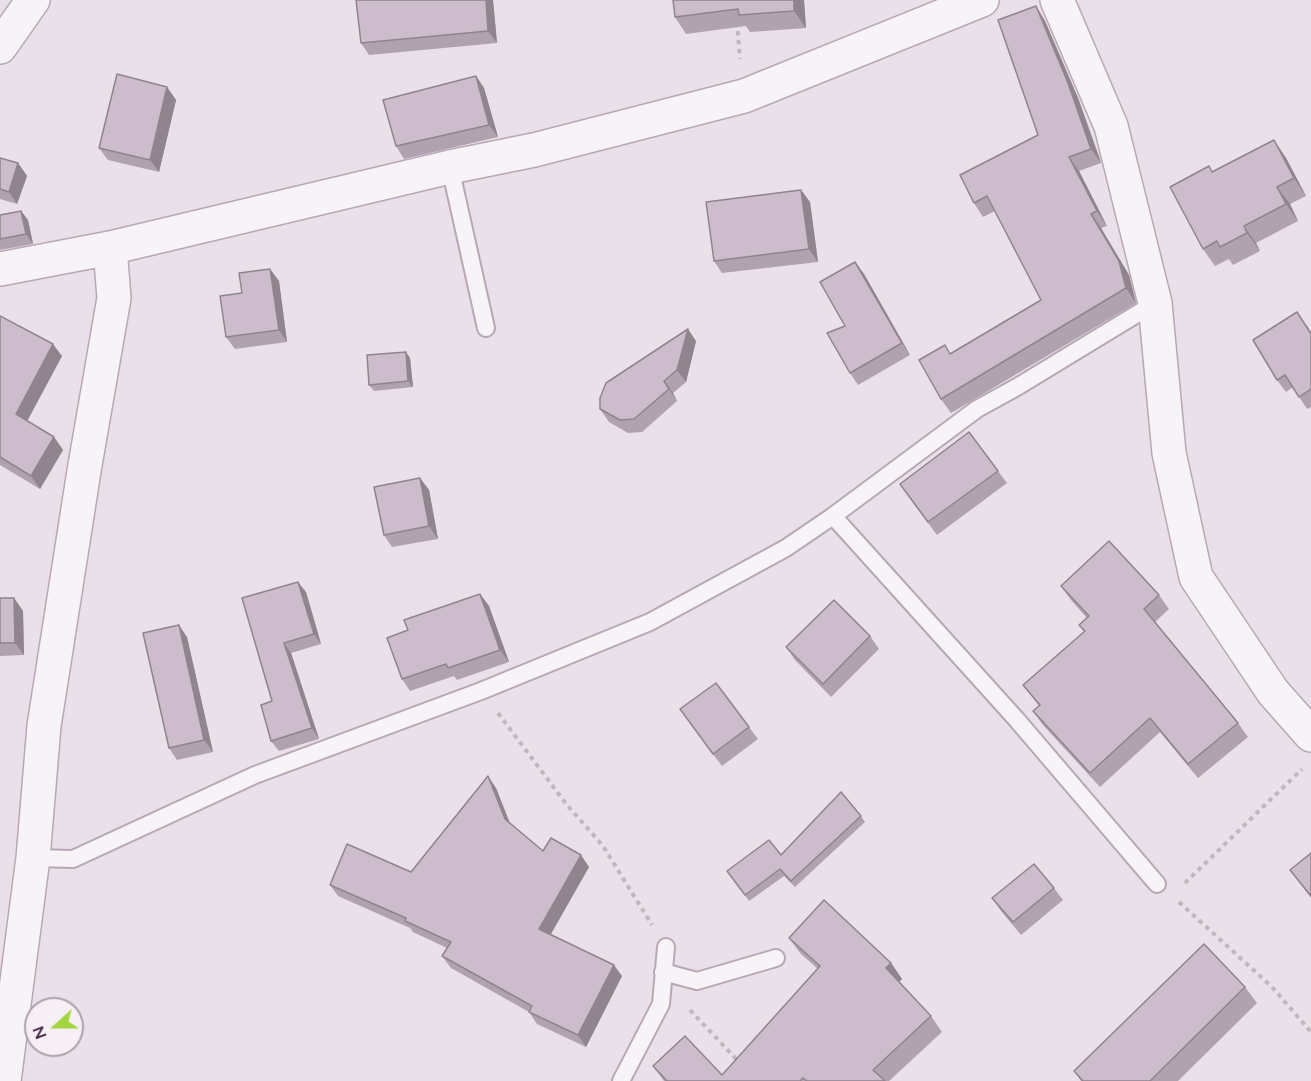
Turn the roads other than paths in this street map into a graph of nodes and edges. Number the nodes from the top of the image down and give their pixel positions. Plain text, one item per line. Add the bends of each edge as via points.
1 (33, 0) edge
2 (982, 0) edge
3 (1057, 0) edge
4 (0, 47) edge
5 (450, 167) junction
6 (110, 248) junction
7 (0, 269) edge
8 (1155, 303) junction
9 (486, 328) dead end
10 (833, 516) junction
11 (1311, 735) edge
12 (33, 858) junction
13 (1156, 884) road end
14 (666, 947) road end
15 (776, 958) dead end
16 (663, 972) junction
17 (4, 1081) edge
18 (621, 1081) edge

1 - 4 street
2 - 5 street via 744,96 534,150
3 - 8 street via 1111,126
5 - 6 street
5 - 9 lane
6 - 7 street
6 - 12 street via 114,298 44,726
8 - 10 lane via 977,409
8 - 11 street via 1169,453 1196,577 1273,692
10 - 12 lane via 786,548 650,622 481,691 255,775 73,859
10 - 13 lane via 1017,720
12 - 17 street
14 - 16 lane
15 - 16 lane via 698,981
16 - 18 lane via 661,1004

